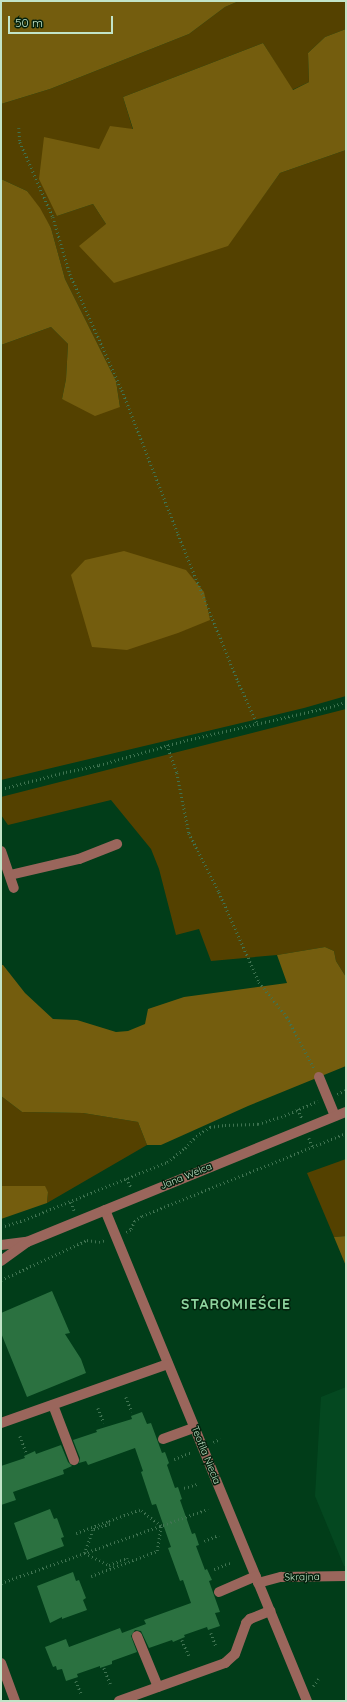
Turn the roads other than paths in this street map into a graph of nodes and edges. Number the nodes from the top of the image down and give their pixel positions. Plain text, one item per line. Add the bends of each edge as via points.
1 (117, 844) dead end
2 (1, 851) edge
3 (10, 875) junction
4 (14, 888) dead end
5 (319, 1077) road end
6 (346, 1112) edge
7 (335, 1116) junction
8 (105, 1210) junction
9 (27, 1242) junction
10 (1, 1245) edge
11 (1, 1261) edge
12 (168, 1364) junction
13 (53, 1405) junction
14 (1, 1423) edge
15 (194, 1428) junction
16 (163, 1439) dead end
17 (74, 1460) dead end
18 (346, 1576) edge
19 (257, 1580) junction
20 (219, 1592) dead end
21 (270, 1611) junction
22 (137, 1636) dead end
23 (1, 1663) edge
24 (158, 1687) junction
25 (15, 1701) edge
26 (119, 1701) edge
27 (307, 1701) edge

1 - 3 street via 79,859
2 - 3 street
3 - 4 street
5 - 7 street
6 - 7 street, Jana Welca
7 - 8 street, Jana Welca
8 - 9 street, Jana Welca
8 - 12 street, Teofila Niecia
9 - 10 street, Jana Welca
9 - 11 street, Jana Welca
12 - 13 street
12 - 15 street, Teofila Niecia
13 - 14 street
13 - 17 street
15 - 16 street
15 - 19 street, Teofila Niecia
18 - 19 street, Skrajna
19 - 20 street, Skrajna
19 - 21 street, Teofila Niecia
21 - 24 street via 246,1623 231,1660
21 - 27 street, Teofila Niecia
22 - 24 street
23 - 25 street
24 - 26 street

